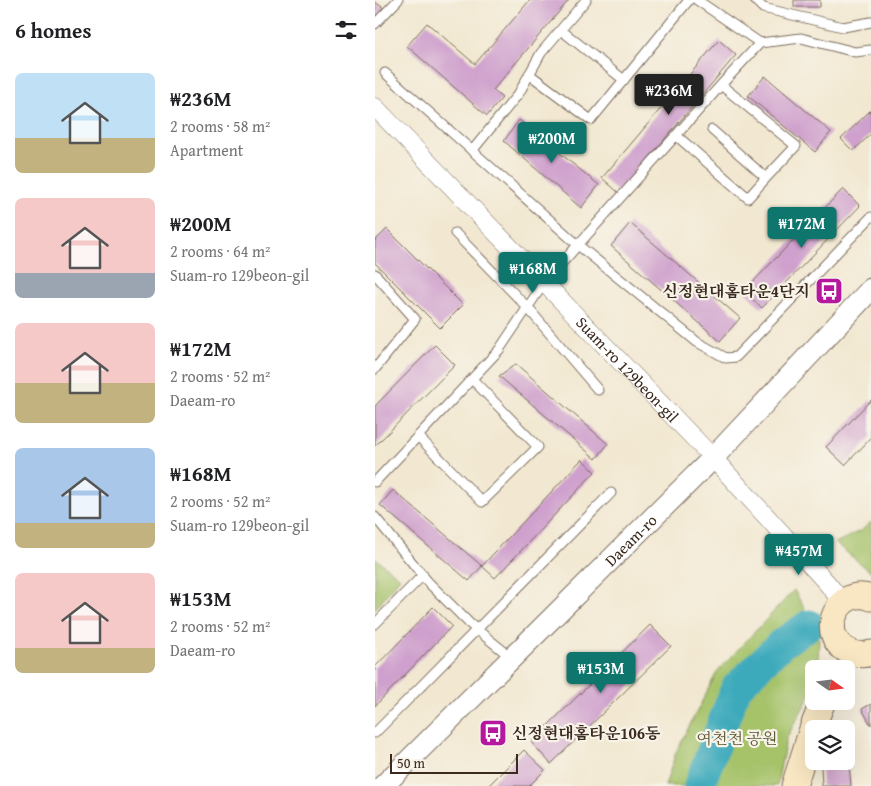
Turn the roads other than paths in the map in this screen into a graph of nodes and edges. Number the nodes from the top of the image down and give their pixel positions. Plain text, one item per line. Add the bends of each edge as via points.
1 (398, 0) edge
2 (585, 0) edge
3 (689, 0) edge
4 (697, 0) edge
5 (755, 0) edge
6 (871, 22) edge
7 (375, 24) edge
8 (561, 30) junction
9 (760, 43) junction
10 (871, 50) edge
11 (385, 73) dead end
12 (529, 74) junction
13 (624, 80) junction
14 (721, 85) junction
15 (377, 113) edge
16 (712, 130) dead end
17 (677, 136) junction
18 (472, 150) junction
19 (766, 178) junction
20 (871, 217) edge
21 (455, 233) dead end
22 (578, 245) junction
23 (375, 274) edge
24 (544, 283) junction
25 (871, 290) edge
26 (527, 308) junction
27 (375, 367) edge
28 (471, 378) junction
29 (598, 390) dead end
30 (418, 436) junction
31 (713, 458) junction
32 (375, 482) edge
33 (611, 493) dead end
34 (375, 517) edge
35 (423, 575) junction
36 (871, 598) edge
37 (843, 603) junction
38 (375, 624) edge
39 (477, 630) junction
40 (871, 653) edge
41 (511, 658) junction
42 (839, 659) edge
43 (819, 710) edge
44 (375, 733) edge
45 (383, 786) edge
46 (794, 786) edge

1 - 7 lane
2 - 8 lane
3 - 13 lane
4 - 9 lane
5 - 6 lane via 763,8 843,27
8 - 12 lane via 541,53
8 - 13 lane
9 - 10 lane via 801,38 855,52
9 - 14 lane
11 - 18 lane
12 - 13 lane via 591,120
12 - 18 lane via 519,93
14 - 17 lane
14 - 19 lane via 796,146
15 - 24 street, Suam-ro 129beon-gil
16 - 19 lane
17 - 19 lane via 748,198
17 - 22 lane
18 - 22 lane
20 - 22 lane via 736,357 726,358 697,342
21 - 26 lane
22 - 24 lane
23 - 27 lane via 415,319
24 - 26 lane
24 - 31 street, Suam-ro 129beon-gil
25 - 31 street, Daeam-ro
26 - 28 lane via 499,350
26 - 29 lane
28 - 30 lane
28 - 30 lane via 538,447 482,502
30 - 32 lane
31 - 37 street, Suam-ro 129beon-gil
31 - 41 street, Daeam-ro
33 - 39 lane
34 - 35 lane
35 - 38 lane
35 - 39 lane
36 - 37 main road via 852,598
37 - 42 main road via 836,611 832,628
39 - 41 lane
39 - 44 lane
40 - 42 main road
41 - 45 street, Daeam-ro
43 - 46 main road

